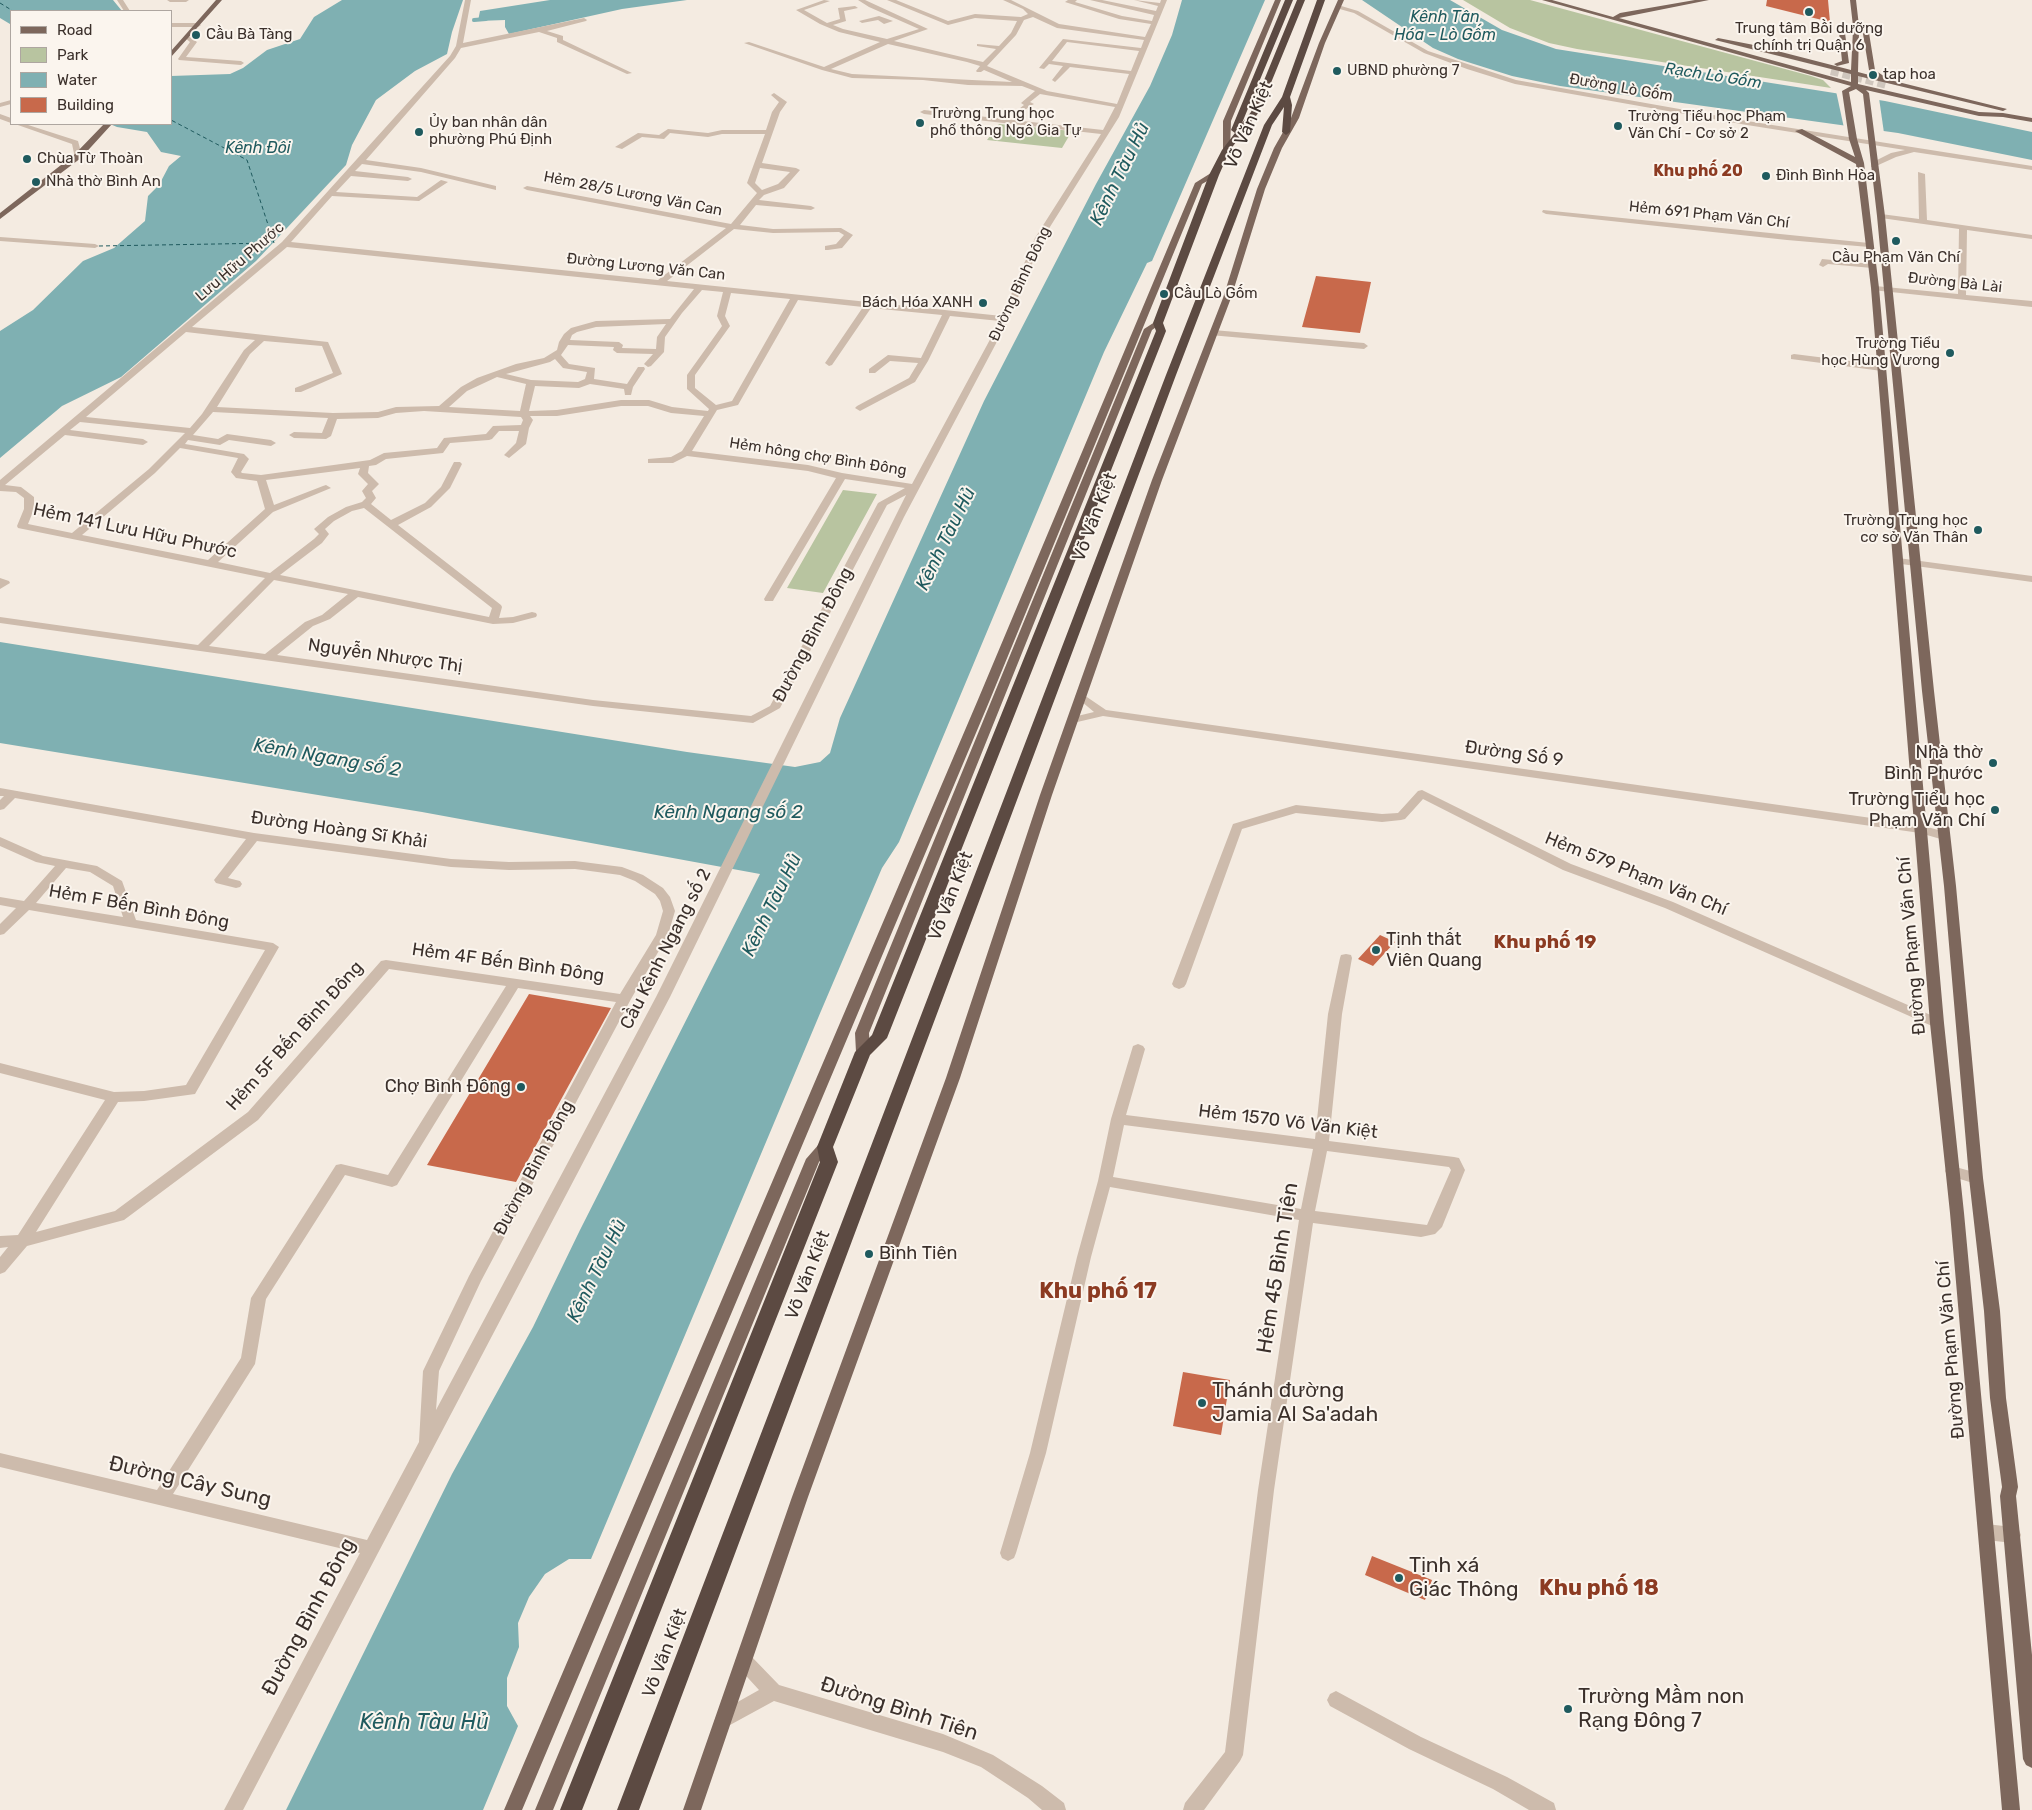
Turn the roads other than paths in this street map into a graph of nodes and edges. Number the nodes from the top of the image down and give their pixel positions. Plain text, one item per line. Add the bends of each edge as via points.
1 (170, 0) edge
2 (186, 0) edge
3 (219, 0) edge
4 (468, 0) edge
5 (861, 0) edge
6 (890, 0) edge
7 (1006, 0) edge
8 (1074, 0) edge
9 (1093, 0) edge
10 (1137, 0) edge
11 (1278, 0) edge
12 (1289, 0) edge
13 (1301, 0) edge
14 (1321, 0) edge
15 (1545, 0) edge
16 (1676, 0) edge
17 (1706, 0) edge
18 (1852, 0) edge
19 (827, 2) dead end
20 (1163, 2) edge
21 (1340, 3) edge
22 (856, 8) dead end
23 (1609, 12) junction
24 (1159, 14) junction
25 (1599, 14) junction
26 (1033, 15) junction
27 (1620, 15) junction
28 (900, 19) junction
29 (1021, 19) junction
30 (1613, 19) junction
31 (584, 20) dead end
32 (862, 21) dead end
33 (948, 23) junction
34 (1154, 24) junction
35 (172, 25) edge
36 (198, 25) junction
37 (826, 25) junction
38 (1856, 27) junction
39 (925, 30) junction
40 (541, 31) junction
41 (187, 37) junction
42 (1148, 38) junction
43 (888, 41) junction
44 (1729, 42) junction
45 (747, 43) dead end
46 (979, 45) dead end
47 (459, 46) junction
48 (1714, 46) junction
49 (1001, 48) junction
50 (1144, 50) junction
51 (173, 54) edge
52 (240, 63) dead end
53 (1068, 65) junction
54 (984, 66) junction
55 (824, 69) junction
56 (629, 72) dead end
57 (1134, 73) junction
58 (1854, 73) junction
59 (1055, 80) dead end
60 (968, 83) junction
61 (1021, 84) junction
62 (1854, 86) junction
63 (1885, 87) tunnel mouth
64 (1039, 91) junction
65 (774, 95) dead end
66 (1286, 97) junction
67 (1120, 106) junction
68 (924, 112) dead end
69 (1019, 112) dead end
70 (2006, 112) junction
71 (2032, 114) edge
72 (2032, 120) edge
73 (22, 125) edge
74 (107, 125) edge
75 (1800, 131) junction
76 (768, 132) junction
77 (1106, 132) junction
78 (1286, 132) junction
79 (1852, 136) junction
80 (1871, 138) junction
81 (618, 147) dead end
82 (1226, 150) junction
83 (1922, 150) junction
84 (78, 156) junction
85 (359, 161) junction
86 (1860, 163) junction
87 (757, 165) junction
88 (1874, 165) junction
89 (2032, 168) edge
90 (348, 173) junction
91 (1921, 174) dead end
92 (1214, 175) junction
93 (408, 180) dead end
94 (444, 182) dead end
95 (493, 188) dead end
96 (527, 188) dead end
97 (761, 193) junction
98 (330, 194) junction
99 (754, 202) junction
100 (811, 208) dead end
101 (1546, 212) dead end
102 (1881, 216) junction
103 (0, 218) edge
104 (1923, 222) junction
105 (733, 227) junction
106 (1963, 227) junction
107 (2032, 237) edge
108 (0, 238) edge
109 (285, 244) junction
110 (1869, 245) junction
111 (95, 246) dead end
112 (828, 248) dead end
113 (1822, 265) dead end
114 (1872, 266) junction
115 (660, 283) junction
116 (700, 287) junction
117 (1881, 289) junction
118 (728, 290) junction
119 (795, 297) junction
120 (1962, 297) junction
121 (2032, 304) edge
122 (868, 305) junction
123 (947, 313) junction
124 (1005, 319) junction
125 (672, 321) junction
126 (184, 330) junction
127 (1213, 333) junction
128 (262, 338) junction
129 (563, 342) junction
130 (1364, 346) dead end
131 (660, 352) junction
132 (556, 354) junction
133 (1794, 357) dead end
134 (924, 361) junction
135 (829, 363) dead end
136 (1882, 368) junction
137 (872, 371) dead end
138 (497, 374) junction
139 (589, 381) junction
140 (531, 383) junction
141 (629, 386) junction
142 (298, 390) dead end
143 (626, 403) junction
144 (212, 408) junction
145 (860, 408) dead end
146 (441, 409) junction
147 (712, 411) junction
148 (524, 414) junction
149 (333, 416) junction
150 (78, 419) junction
151 (524, 428) junction
152 (62, 432) junction
153 (189, 434) junction
154 (294, 435) dead end
155 (143, 442) dead end
156 (271, 443) dead end
157 (177, 445) junction
158 (686, 453) junction
159 (509, 455) dead end
160 (651, 461) dead end
161 (369, 464) junction
162 (457, 464) dead end
163 (842, 476) junction
164 (261, 478) junction
165 (0, 486) edge
166 (326, 488) dead end
167 (915, 488) junction
168 (365, 504) junction
169 (270, 510) junction
170 (899, 517) joint
171 (391, 524) junction
172 (74, 536) junction
173 (1898, 561) junction
174 (1916, 563) junction
175 (210, 564) junction
176 (272, 576) junction
177 (2032, 579) edge
178 (0, 581) edge
179 (0, 586) edge
180 (356, 593) junction
181 (769, 600) dead end
182 (532, 615) dead end
183 (0, 620) edge
184 (494, 621) junction
185 (201, 648) junction
186 (268, 657) junction
187 (1082, 696) junction
188 (1102, 713) junction
189 (764, 714) joint
190 (1073, 720) junction
191 (6, 793) edge
192 (0, 806) edge
193 (1921, 829) junction
194 (1944, 836) junction
195 (254, 837) junction
196 (0, 841) edge
197 (64, 863) junction
198 (236, 884) dead end
199 (666, 900) joint
200 (0, 901) edge
201 (27, 905) junction
202 (130, 923) junction
203 (0, 931) edge
204 (1346, 958) dead end
205 (386, 964) joint
206 (515, 983) junction
207 (1179, 984) dead end
208 (624, 998) junction
209 (1937, 1023) junction
210 (1138, 1049) dead end
211 (0, 1068) edge
212 (114, 1097) junction
213 (1118, 1119) junction
214 (1321, 1145) junction
215 (825, 1147) junction
216 (1952, 1171) junction
217 (1976, 1178) junction
218 (1106, 1181) junction
219 (1307, 1216) junction
220 (22, 1241) junction
221 (0, 1242) edge
222 (0, 1268) edge
223 (454, 1391) joint
224 (425, 1446) junction
225 (0, 1460) edge
226 (161, 1498) junction
227 (1986, 1532) junction
228 (2013, 1535) junction
229 (370, 1548) junction
230 (1008, 1553) dead end
231 (744, 1661) junction
232 (773, 1692) junction
233 (1336, 1700) dead end
234 (724, 1719) junction
235 (2032, 1759) edge
236 (233, 1810) edge
237 (513, 1810) edge
238 (544, 1810) edge
239 (571, 1810) edge
240 (628, 1810) edge
241 (692, 1810) edge
242 (1057, 1810) edge
243 (1192, 1810) edge
244 (1547, 1810) edge
245 (2011, 1810) edge

1 - 2 street
3 - 36 main road
4 - 47 street, Lưu Hữu Phước
5 - 28 street
6 - 33 street
7 - 26 street
8 - 34 street via 1068,2
9 - 24 street
10 - 20 street
11 - 82 main road via 1227,120
12 - 82 highway
13 - 82 highway, Võ Văn Kiệt via 1255,112
14 - 66 highway, Võ Văn Kiệt
15 - 25 main road
16 - 23 main road
17 - 27 main road
18 - 38 main road
19 - 37 street via 799,10
20 - 24 street, Đường Bình Đông
21 - 75 street, Đường Lò Gốm via 1426,52 1490,75 1559,91
21 - 78 main road, Võ Văn Kiệt via 1295,118
22 - 37 street via 840,9 844,20
23 - 25 main road
23 - 27 main road
24 - 34 street, Đường Bình Đông
25 - 30 main road
26 - 29 street
26 - 42 street via 1057,26
27 - 30 main road
27 - 44 main road
28 - 32 street
28 - 39 street
29 - 33 street via 975,16
29 - 49 street via 1014,34
30 - 48 main road
31 - 40 street
33 - 39 street
34 - 42 street, Đường Bình Đông
35 - 36 street
36 - 41 main road
37 - 43 street
38 - 44 main road via 1842,32 1846,63 1840,64
38 - 58 main road
38 - 70 main road via 1866,33 1875,74
39 - 43 street
40 - 47 street
40 - 56 street
41 - 51 main road
41 - 52 street via 194,42 181,59
42 - 50 street, Đường Bình Đông
43 - 54 street
43 - 55 street
44 - 48 main road via 1830,73
44 - 58 main road
45 - 55 street
46 - 49 street
47 - 85 street, Lưu Hữu Phước via 430,84
48 - 62 main road
49 - 54 street
50 - 53 street via 1065,40 1044,65
50 - 57 street, Đường Bình Đông
53 - 57 street
53 - 59 street
54 - 60 street
54 - 61 street
55 - 60 street via 852,76
57 - 67 street, Đường Bình Đông
58 - 62 main road
58 - 70 main road
60 - 61 street
61 - 64 street
62 - 70 main road via 1979,114
62 - 79 main road, Đường Phạm Văn Chí via 1845,91
62 - 80 main road, Đường Phạm Văn Chí via 1866,94
63 - 70 main road
64 - 67 street
64 - 69 street
65 - 76 street via 783,102
66 - 78 highway
66 - 240 highway, Võ Văn Kiệt via 1268,125 1171,375
67 - 77 street, Đường Bình Đông
68 - 77 street
70 - 71 main road
70 - 72 main road
73 - 84 street via 75,143
74 - 84 main road
75 - 79 street, Đường Lò Gốm
75 - 86 main road
76 - 81 street via 708,135 668,131 661,137 641,135
76 - 87 street
77 - 124 street, Đường Bình Đông via 1039,238
78 - 127 main road, Võ Văn Kiệt via 1261,189
79 - 80 street, Đường Lò Gốm
79 - 86 main road, Đường Phạm Văn Chí
80 - 83 street, Đường Lò Gốm
80 - 88 main road, Đường Phạm Văn Chí
82 - 92 highway, Võ Văn Kiệt
83 - 88 street via 1894,155
83 - 89 street, Đường Lò Gốm
84 - 103 main road
85 - 90 street, Lưu Hữu Phước
85 - 95 street via 421,170
86 - 110 main road, Đường Phạm Văn Chí
87 - 97 street via 751,183
87 - 97 street via 796,170 781,186
88 - 102 main road, Đường Phạm Văn Chí
90 - 93 street
90 - 98 street, Lưu Hữu Phước
91 - 104 street
92 - 215 highway, Võ Văn Kiệt via 1158,323 1161,331 879,1038 863,1052
92 - 237 main road, Võ Văn Kiệt via 1199,183 983,702
94 - 98 street via 419,199
96 - 105 street, Hẻm 28/5 Lương Văn Can
97 - 99 street
98 - 109 street, Lưu Hữu Phước
99 - 100 street
99 - 105 street
101 - 110 street, Hẻm 691 Phạm Văn Chí
102 - 104 street
102 - 117 main road, Đường Phạm Văn Chí
104 - 106 street
105 - 112 street, Hẻm 28/5 Lương Văn Can via 774,231 841,230 849,235 838,246
105 - 115 street
106 - 107 street
106 - 120 street
108 - 111 street
109 - 115 street, Đường Lương Văn Can
109 - 126 street, Lưu Hữu Phước
110 - 114 main road, Đường Phạm Văn Chí
113 - 114 street via 1826,261
114 - 117 main road, Đường Phạm Văn Chí
115 - 116 street, Đường Lương Văn Can
116 - 118 street, Đường Lương Văn Can
116 - 125 street
117 - 120 street, Đường Bà Lài
117 - 136 main road, Đường Phạm Văn Chí
117 - 174 main road, Đường Phạm Văn Chí
118 - 119 street, Đường Lương Văn Can
118 - 147 street via 721,316 726,326 691,375 691,389
119 - 122 street, Đường Lương Văn Can
119 - 147 street via 735,402
120 - 121 street, Đường Bà Lài
122 - 123 street, Đường Lương Văn Can
122 - 135 street
123 - 124 street, Đường Lương Văn Can
123 - 134 street
124 - 167 street, Đường Bình Đông
125 - 129 street via 596,324 574,330
125 - 131 street via 661,337
126 - 128 street
126 - 150 street, Lưu Hữu Phước
127 - 130 street
127 - 187 main road, Võ Văn Kiệt via 1157,480
128 - 142 street via 325,344 338,374
128 - 144 street via 246,352
129 - 131 street via 619,345 616,350
129 - 132 street via 561,351
131 - 141 street
132 - 138 street via 547,360
132 - 139 street via 566,366 592,370
133 - 136 street
134 - 137 street via 888,358
134 - 145 street via 912,380
136 - 173 main road, Đường Phạm Văn Chí
138 - 140 street
138 - 146 street via 464,389
139 - 140 street via 579,385
139 - 141 street
140 - 148 street
141 - 143 street
143 - 147 street via 649,403 671,410
143 - 148 street via 557,413
144 - 149 street
144 - 153 street
146 - 148 street
146 - 149 street
147 - 158 street
148 - 151 street via 528,420
149 - 154 street via 326,436
150 - 152 street, Lưu Hữu Phước
150 - 153 street
151 - 159 street via 520,444
151 - 161 street via 496,428 488,437 447,440 440,452 384,456
152 - 155 street
152 - 165 street, Lưu Hữu Phước
153 - 156 street via 220,442 227,437
153 - 157 street
157 - 164 street via 241,456 244,459 236,472 239,476
157 - 172 street via 152,471
158 - 160 street via 673,460
158 - 163 street, Hẻm hông chợ Bình Đông via 808,468
161 - 164 street
161 - 168 street via 363,474 374,484 367,491 371,498
162 - 171 street via 445,488 428,505
163 - 167 street, Hẻm hông chợ Bình Đông
163 - 181 street
164 - 169 street
165 - 172 street, Hẻm 141 Lưu Hữu Phước via 18,489 28,497 29,509 22,526
166 - 169 street
167 - 170 street, Đường Bình Đông
167 - 189 street, Đường Bình Đông via 883,503 784,694 774,708
168 - 171 street
168 - 176 street via 331,519 319,529 324,534 318,541
169 - 175 street
170 - 223 street, Cầu Kênh Ngang số 2 via 663,997
171 - 184 street via 497,607
172 - 175 street, Hẻm 141 Lưu Hữu Phước
173 - 174 street
173 - 193 main road, Đường Phạm Văn Chí
174 - 177 street
174 - 194 main road, Đường Phạm Văn Chí
175 - 176 street, Hẻm 141 Lưu Hữu Phước
176 - 180 street, Hẻm 141 Lưu Hữu Phước
176 - 185 street
178 - 179 street via 5,583
180 - 184 street, Hẻm 141 Lưu Hữu Phước
180 - 186 street via 326,617 309,624
182 - 184 street, Hẻm 141 Lưu Hữu Phước
183 - 185 street, Nguyễn Nhược Thị
185 - 186 street, Nguyễn Nhược Thị
186 - 189 street, Nguyễn Nhược Thị via 592,703 753,720
187 - 188 street
187 - 190 main road, Võ Văn Kiệt
188 - 190 street, Đường Số 9
188 - 193 street, Đường Số 9
190 - 231 main road, Võ Văn Kiệt via 952,1078
191 - 192 street
191 - 195 street, Đường Hoàng Sĩ Khải
193 - 194 street
193 - 209 main road, Đường Phạm Văn Chí
194 - 217 main road, Đường Phạm Văn Chí
195 - 198 street via 220,880
195 - 199 street, Đường Hoàng Sĩ Khải via 451,863 601,868 639,878 659,891
196 - 197 street via 40,858
197 - 201 street
197 - 202 street via 93,869 118,884
199 - 208 street, Đường Bình Đông via 669,911 662,934
200 - 201 street, Hẻm F Bến Bình Đông
201 - 202 street, Hẻm F Bến Bình Đông
201 - 203 street
202 - 212 street, Hẻm F Bến Bình Đông via 272,947 190,1090
204 - 214 street, Hẻm 45 Bình Tiên via 1335,1014
205 - 206 street, Hẻm 4F Bến Bình Đông
205 - 220 street, Hẻm 5F Bến Bình Đông via 253,1116 119,1216
206 - 208 street, Hẻm 4F Bến Bình Đông
206 - 226 street via 392,1181 341,1169 259,1298 249,1359
207 - 209 street, Hẻm 579 Phạm Văn Chí via 1237,827 1296,809 1382,818 1401,816 1422,794 1567,867 1669,905
208 - 224 street, Đường Bình Đông via 474,1280 431,1371
209 - 216 main road, Đường Phạm Văn Chí
210 - 213 street
211 - 212 street
212 - 220 street
213 - 214 street, Hẻm 1570 Võ Văn Kiệt
213 - 218 street
214 - 219 street, Hẻm 45 Bình Tiên
214 - 219 street, Hẻm 1570 Võ Văn Kiệt via 1454,1162 1458,1170 1435,1227 1430,1230
215 - 238 main road, Võ Văn Kiệt via 813,1159
215 - 239 highway, Võ Văn Kiệt via 829,1162
216 - 217 street
216 - 227 main road, Đường Phạm Văn Chí
217 - 228 main road, Đường Phạm Văn Chí
218 - 219 street
218 - 230 street via 1084,1257 1038,1454
219 - 243 street, Hẻm 45 Bình Tiên via 1266,1490 1234,1755
220 - 221 street, Hẻm 5F Bến Bình Đông
220 - 222 street
223 - 224 street, Đường Bình Đông
224 - 229 street, Đường Bình Đông
225 - 226 street, Đường Cây Sung
226 - 229 street, Đường Cây Sung
227 - 228 street
227 - 245 main road, Đường Phạm Văn Chí
228 - 235 main road, Đường Phạm Văn Chí
229 - 236 street, Đường Bình Đông
231 - 232 street
231 - 234 main road, Võ Văn Kiệt
232 - 234 street
232 - 242 street, Đường Bình Tiên via 943,1743 987,1762
233 - 244 street via 1415,1743 1500,1782
234 - 241 main road, Võ Văn Kiệt

